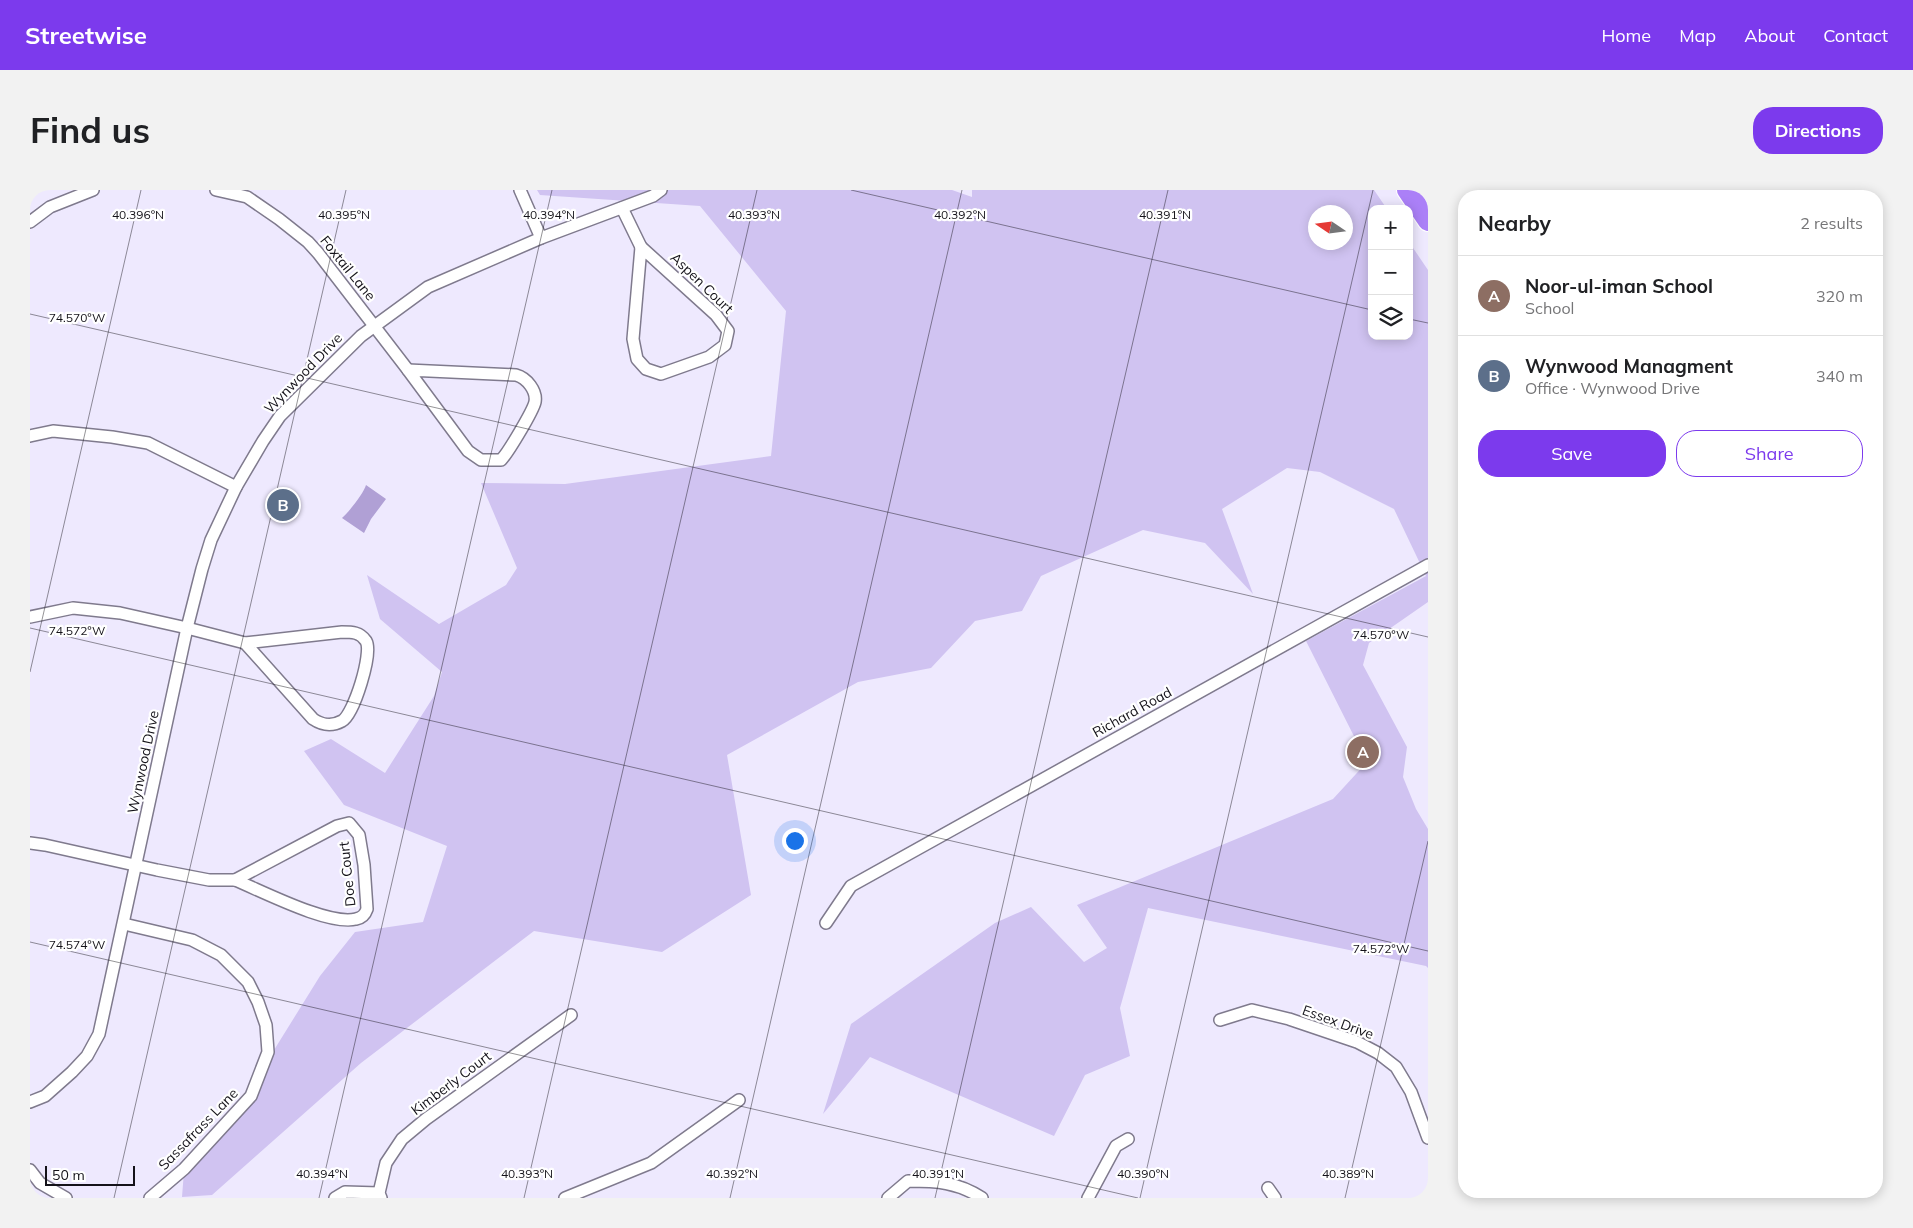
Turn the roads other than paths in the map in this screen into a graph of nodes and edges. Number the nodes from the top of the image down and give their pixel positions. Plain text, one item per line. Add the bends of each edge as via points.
1 (93, 190) edge
2 (216, 190) edge
3 (520, 190) edge
4 (661, 190) edge
5 (1407, 190) edge
6 (622, 208) junction
7 (1428, 221) edge
8 (30, 222) edge
9 (541, 238) junction
10 (641, 247) junction
11 (375, 326) junction
12 (408, 370) junction
13 (30, 436) edge
14 (236, 487) junction
15 (1428, 565) edge
16 (30, 617) edge
17 (187, 628) junction
18 (245, 643) junction
19 (30, 843) edge
20 (136, 865) junction
21 (235, 880) junction
22 (826, 922) dead end
23 (124, 924) junction
24 (571, 1015) dead end
25 (1220, 1020) dead end
26 (739, 1100) dead end
27 (30, 1102) edge
28 (1428, 1138) edge
29 (1128, 1139) dead end
30 (30, 1170) edge
31 (1268, 1188) dead end
32 (380, 1196) edge
33 (66, 1198) edge
34 (150, 1198) edge
35 (335, 1198) edge
36 (566, 1198) edge
37 (888, 1198) edge
38 (982, 1198) edge
39 (1088, 1198) edge
40 (1275, 1198) edge

1 - 8 street via 50,207
2 - 11 street, Foxtail Lane via 247,197 308,242
3 - 9 street
4 - 6 street, Wynwood Drive
5 - 7 highway
6 - 9 street, Wynwood Drive
6 - 10 street, Aspen Court
9 - 11 street, Wynwood Drive via 428,287
10 - 10 street, Aspen Court via 633,339 637,359 646,369 660,374 708,357 724,345 728,331 716,315
11 - 12 street, Foxtail Lane
11 - 14 street, Wynwood Drive via 280,416
12 - 12 street, Foxtail Lane via 468,451 481,460 501,460 508,453 534,402 530,385 516,375
13 - 14 street via 53,431 148,443
14 - 17 street, Wynwood Drive via 211,540
15 - 22 street, Richard Road via 851,886
16 - 17 street via 73,608 120,613
17 - 18 street
17 - 20 street, Wynwood Drive
18 - 18 street via 312,719 322,725 333,724 344,720 350,712 369,654 367,643 357,632
19 - 20 street
20 - 21 street, Doe Court via 209,880
20 - 23 street, Wynwood Drive
21 - 21 street, Doe Court via 320,915 355,920 365,915 367,910 359,835 348,823
23 - 27 street, Wynwood Drive via 99,1034 87,1056 72,1072 45,1096
23 - 34 street, Sassafrass Lane via 192,940 220,955 248,982 266,1025 268,1052 251,1096 184,1169
24 - 32 street, Kimberly Court via 402,1139 386,1163
25 - 28 street, Essex Drive via 1252,1010 1357,1042 1378,1053 1396,1067 1411,1092
26 - 36 street via 651,1163
29 - 39 street via 1116,1146
30 - 33 street via 40,1183
31 - 40 street
32 - 35 street via 345,1192
37 - 38 street via 908,1181 939,1181 967,1189

